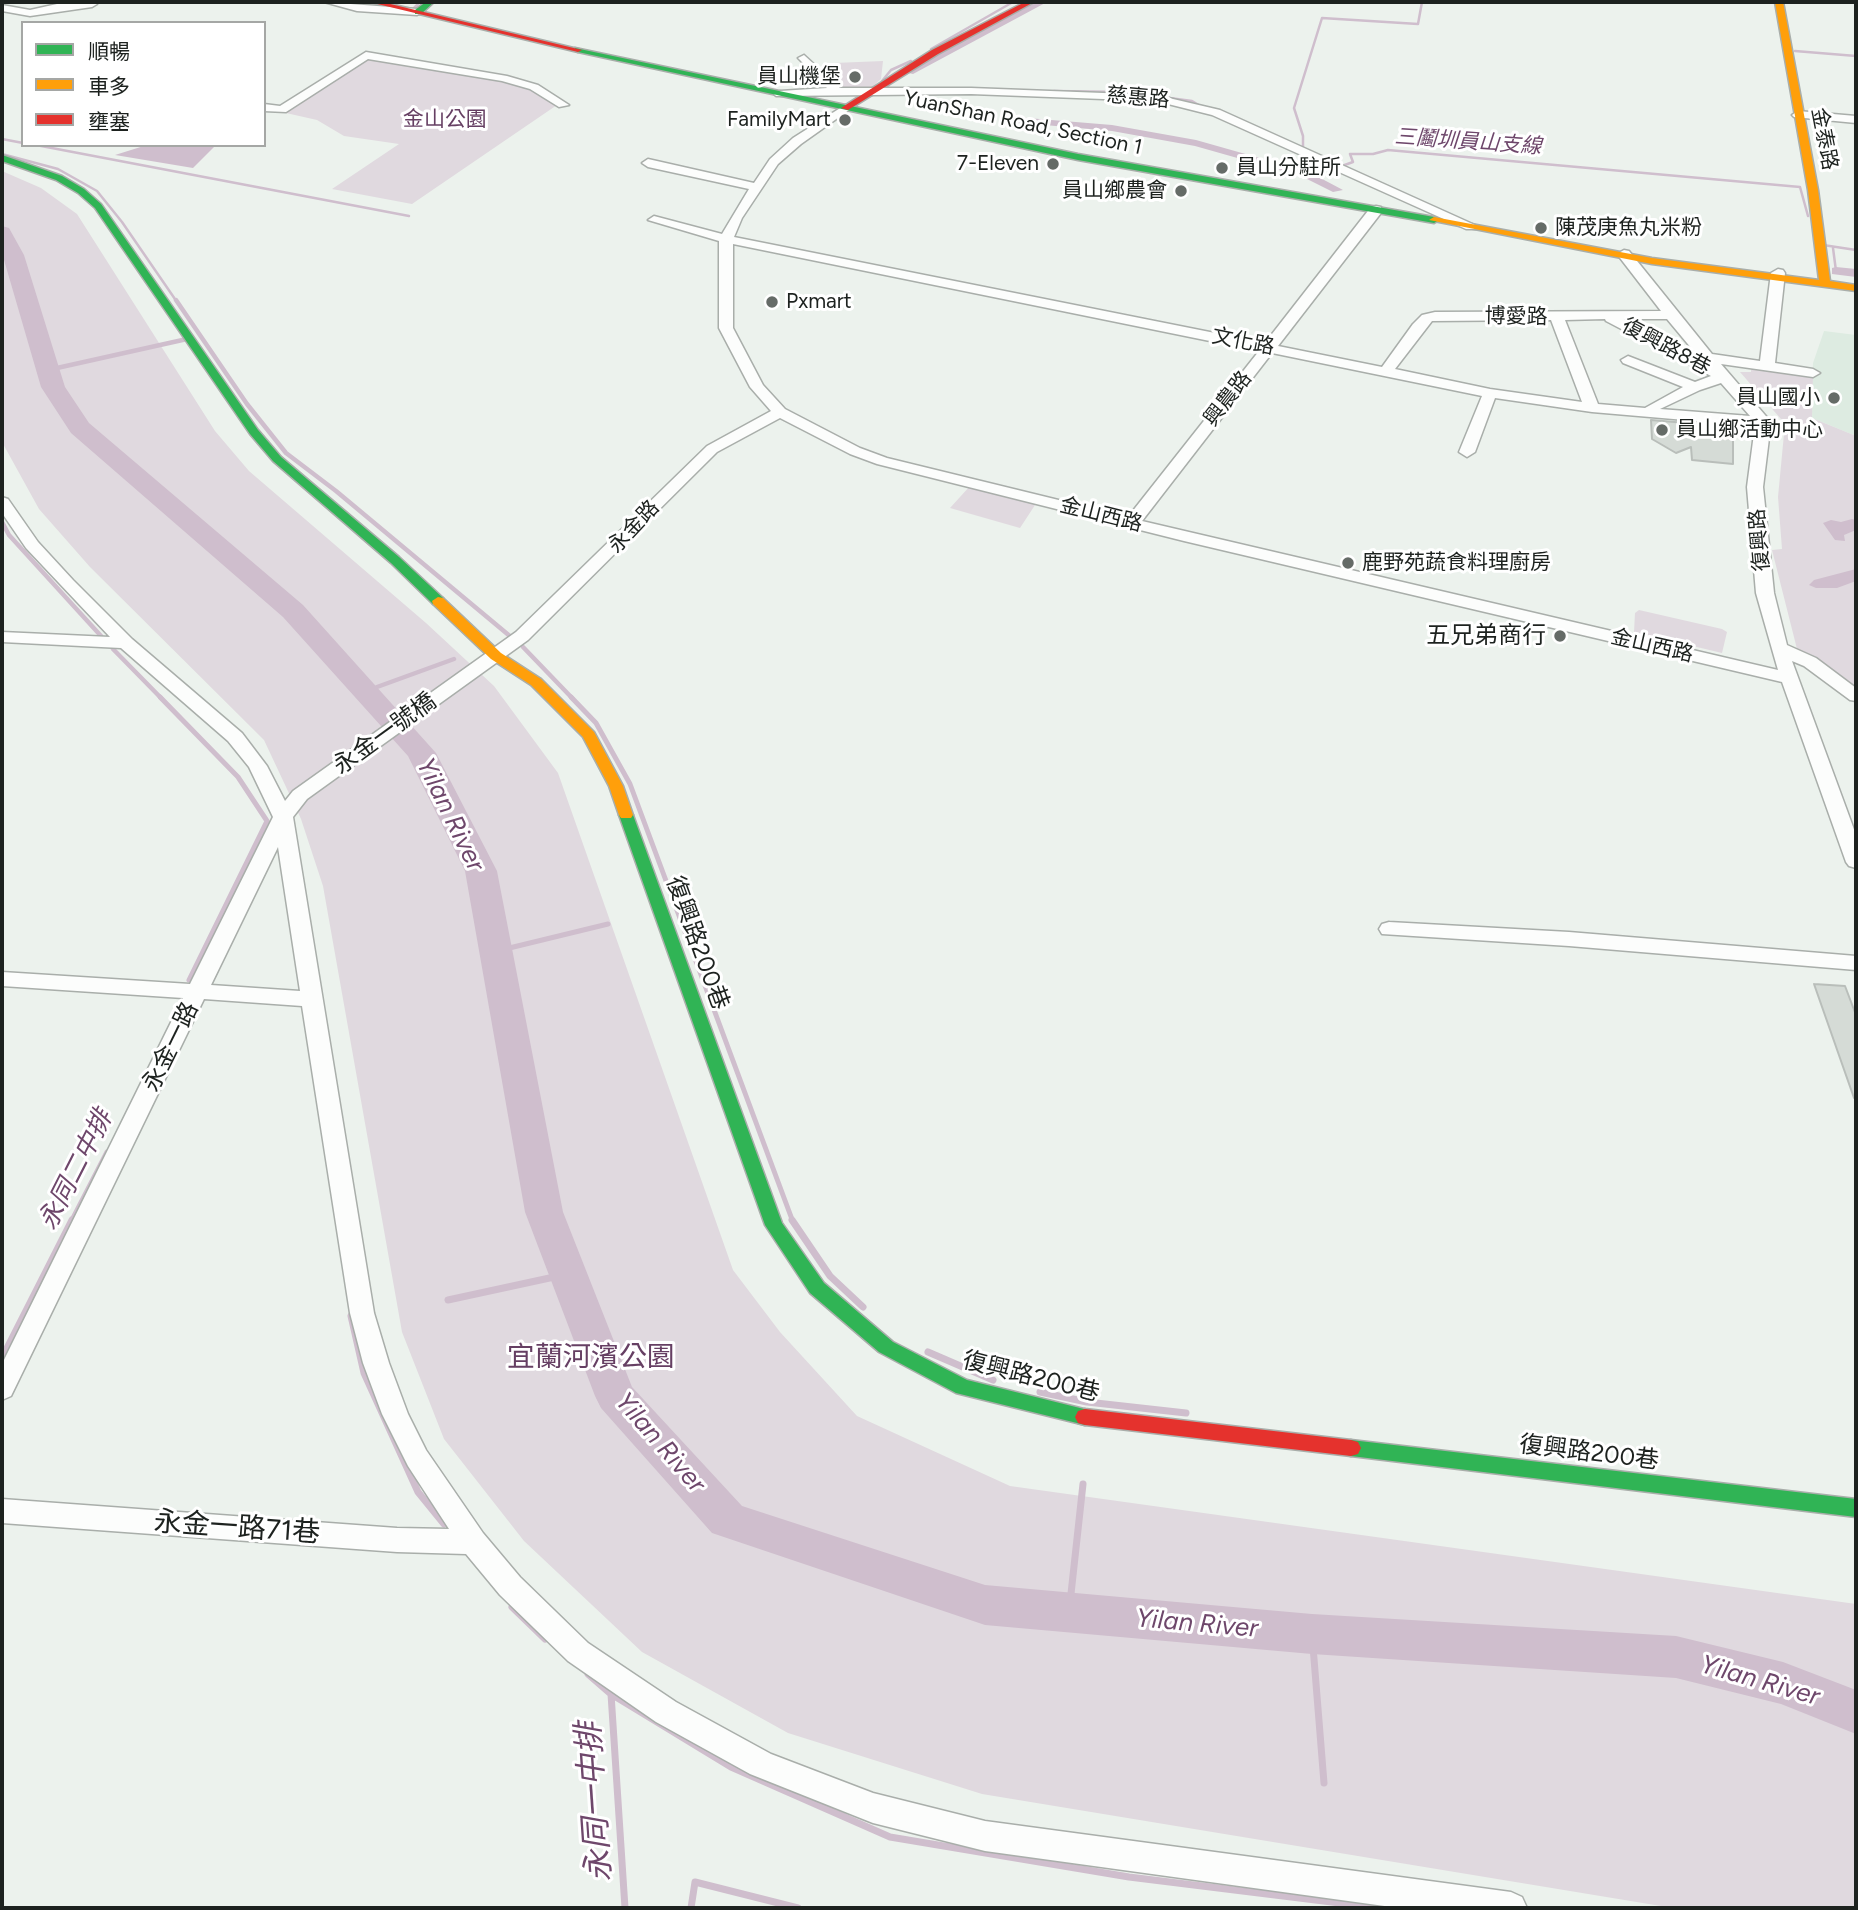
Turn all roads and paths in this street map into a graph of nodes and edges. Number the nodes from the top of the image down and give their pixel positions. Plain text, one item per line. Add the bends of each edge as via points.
1 (329, 2) edge
2 (373, 2) edge
3 (1030, 2) edge
4 (1779, 2) edge
5 (92, 4) dead end
6 (424, 7) edge
7 (2, 8) edge
8 (804, 58) dead end
9 (837, 91) junction
10 (872, 91) junction
11 (780, 94) junction
12 (563, 105) dead end
13 (266, 107) edge
14 (845, 108) junction
15 (1798, 116) junction
16 (1856, 120) edge
17 (2, 158) edge
18 (649, 163) dead end
19 (756, 187) junction
20 (1376, 210) junction
21 (654, 220) dead end
22 (1471, 226) junction
23 (726, 239) junction
24 (1624, 254) junction
25 (1778, 275) junction
26 (1825, 282) junction
27 (1856, 283) edge
28 (1856, 288) edge
29 (1671, 315) junction
30 (1608, 317) junction
31 (1557, 318) junction
32 (1269, 346) junction
33 (1709, 358) junction
34 (1628, 360) dead end
35 (1767, 367) junction
36 (1386, 371) junction
37 (1813, 373) dead end
38 (1724, 377) junction
39 (1695, 387) junction
40 (1490, 393) junction
41 (1592, 408) junction
42 (780, 412) junction
43 (1648, 413) junction
44 (1763, 422) junction
45 (1467, 452) dead end
46 (2, 502) edge
47 (1133, 522) junction
48 (2, 637) edge
49 (126, 643) junction
50 (1779, 648) junction
51 (496, 656) junction
52 (469, 674) joint
53 (1790, 677) junction
54 (1856, 696) edge
55 (283, 817) junction
56 (1856, 862) edge
57 (1389, 929) dead end
58 (1856, 962) edge
59 (2, 979) edge
60 (199, 991) junction
61 (312, 999) junction
62 (2, 1389) edge
63 (1856, 1508) edge
64 (2, 1511) edge
65 (473, 1542) junction
66 (1511, 1908) edge

1 - 6 street via 357,8
2 - 6 street, YuanShan Road, Section 1
3 - 10 street
4 - 15 street, 金泰路
5 - 7 street via 30,13
6 - 11 street, YuanShan Road, Section 1
8 - 9 street
9 - 10 street, 慈惠路
9 - 11 street, 慈惠路
10 - 14 street
10 - 22 street, 慈惠路 via 1111,95 1194,105
11 - 14 street, YuanShan Road, Section 1
12 - 13 street via 534,88 503,78 366,55 282,110
14 - 19 street, 金山西路 via 797,141
14 - 20 street, YuanShan Road, Section 1 via 1097,161
15 - 16 street
15 - 26 street, 金泰路
17 - 51 street, 復興路200巷 via 59,178 98,206 277,459 395,560
18 - 19 street
19 - 23 street, 金山西路
20 - 22 street, YuanShan Road, Section 1
20 - 32 street, 興農路
21 - 23 street, 文化路
22 - 24 street, YuanShan Road, Section 1
23 - 32 street, 文化路
23 - 42 street, 金山西路 via 726,328 757,387
24 - 25 street, YuanShan Road, Section 1
24 - 29 street
25 - 26 street, YuanShan Road, Section 1
25 - 35 street
26 - 27 street, YuanShan Road, Section 1
26 - 28 street, YuanShan Road, Section 1
29 - 30 street, 博愛路
29 - 33 street
30 - 31 street, 博愛路
30 - 38 street, 復興路8巷
31 - 36 street, 博愛路 via 1427,318
31 - 41 street
32 - 36 street, 文化路
32 - 47 street, 興農路
33 - 35 street
33 - 38 street
34 - 39 street
35 - 37 street
36 - 40 street, 文化路
38 - 39 street
38 - 44 street
39 - 43 street
40 - 41 street, 文化路
40 - 45 street
41 - 43 street, 文化路
42 - 47 street, 金山西路 via 882,461
42 - 51 street, 永金路 via 712,449 572,589
43 - 44 street, 文化路
44 - 50 street, 復興路 via 1755,487 1765,593
46 - 49 street via 41,555
47 - 53 street, 金山西路
48 - 49 street
49 - 55 street via 235,737 258,766
50 - 53 street, 復興路
50 - 54 street via 1810,662
51 - 52 street, 永金路
51 - 63 street, 復興路200巷 via 536,682 589,735 616,786 774,1225 817,1289 886,1347 964,1387 1070,1415
52 - 55 street, 永金一號橋 via 300,795
53 - 56 street, 復興路
55 - 60 street, 永金一路
55 - 61 street
57 - 58 street
59 - 60 street
60 - 61 street
60 - 62 street, 永金一路
61 - 65 street via 362,1313 376,1363 417,1458
64 - 65 street, 永金一路71巷
65 - 66 street via 510,1586 578,1652 666,1712 761,1764 873,1808 985,1836

